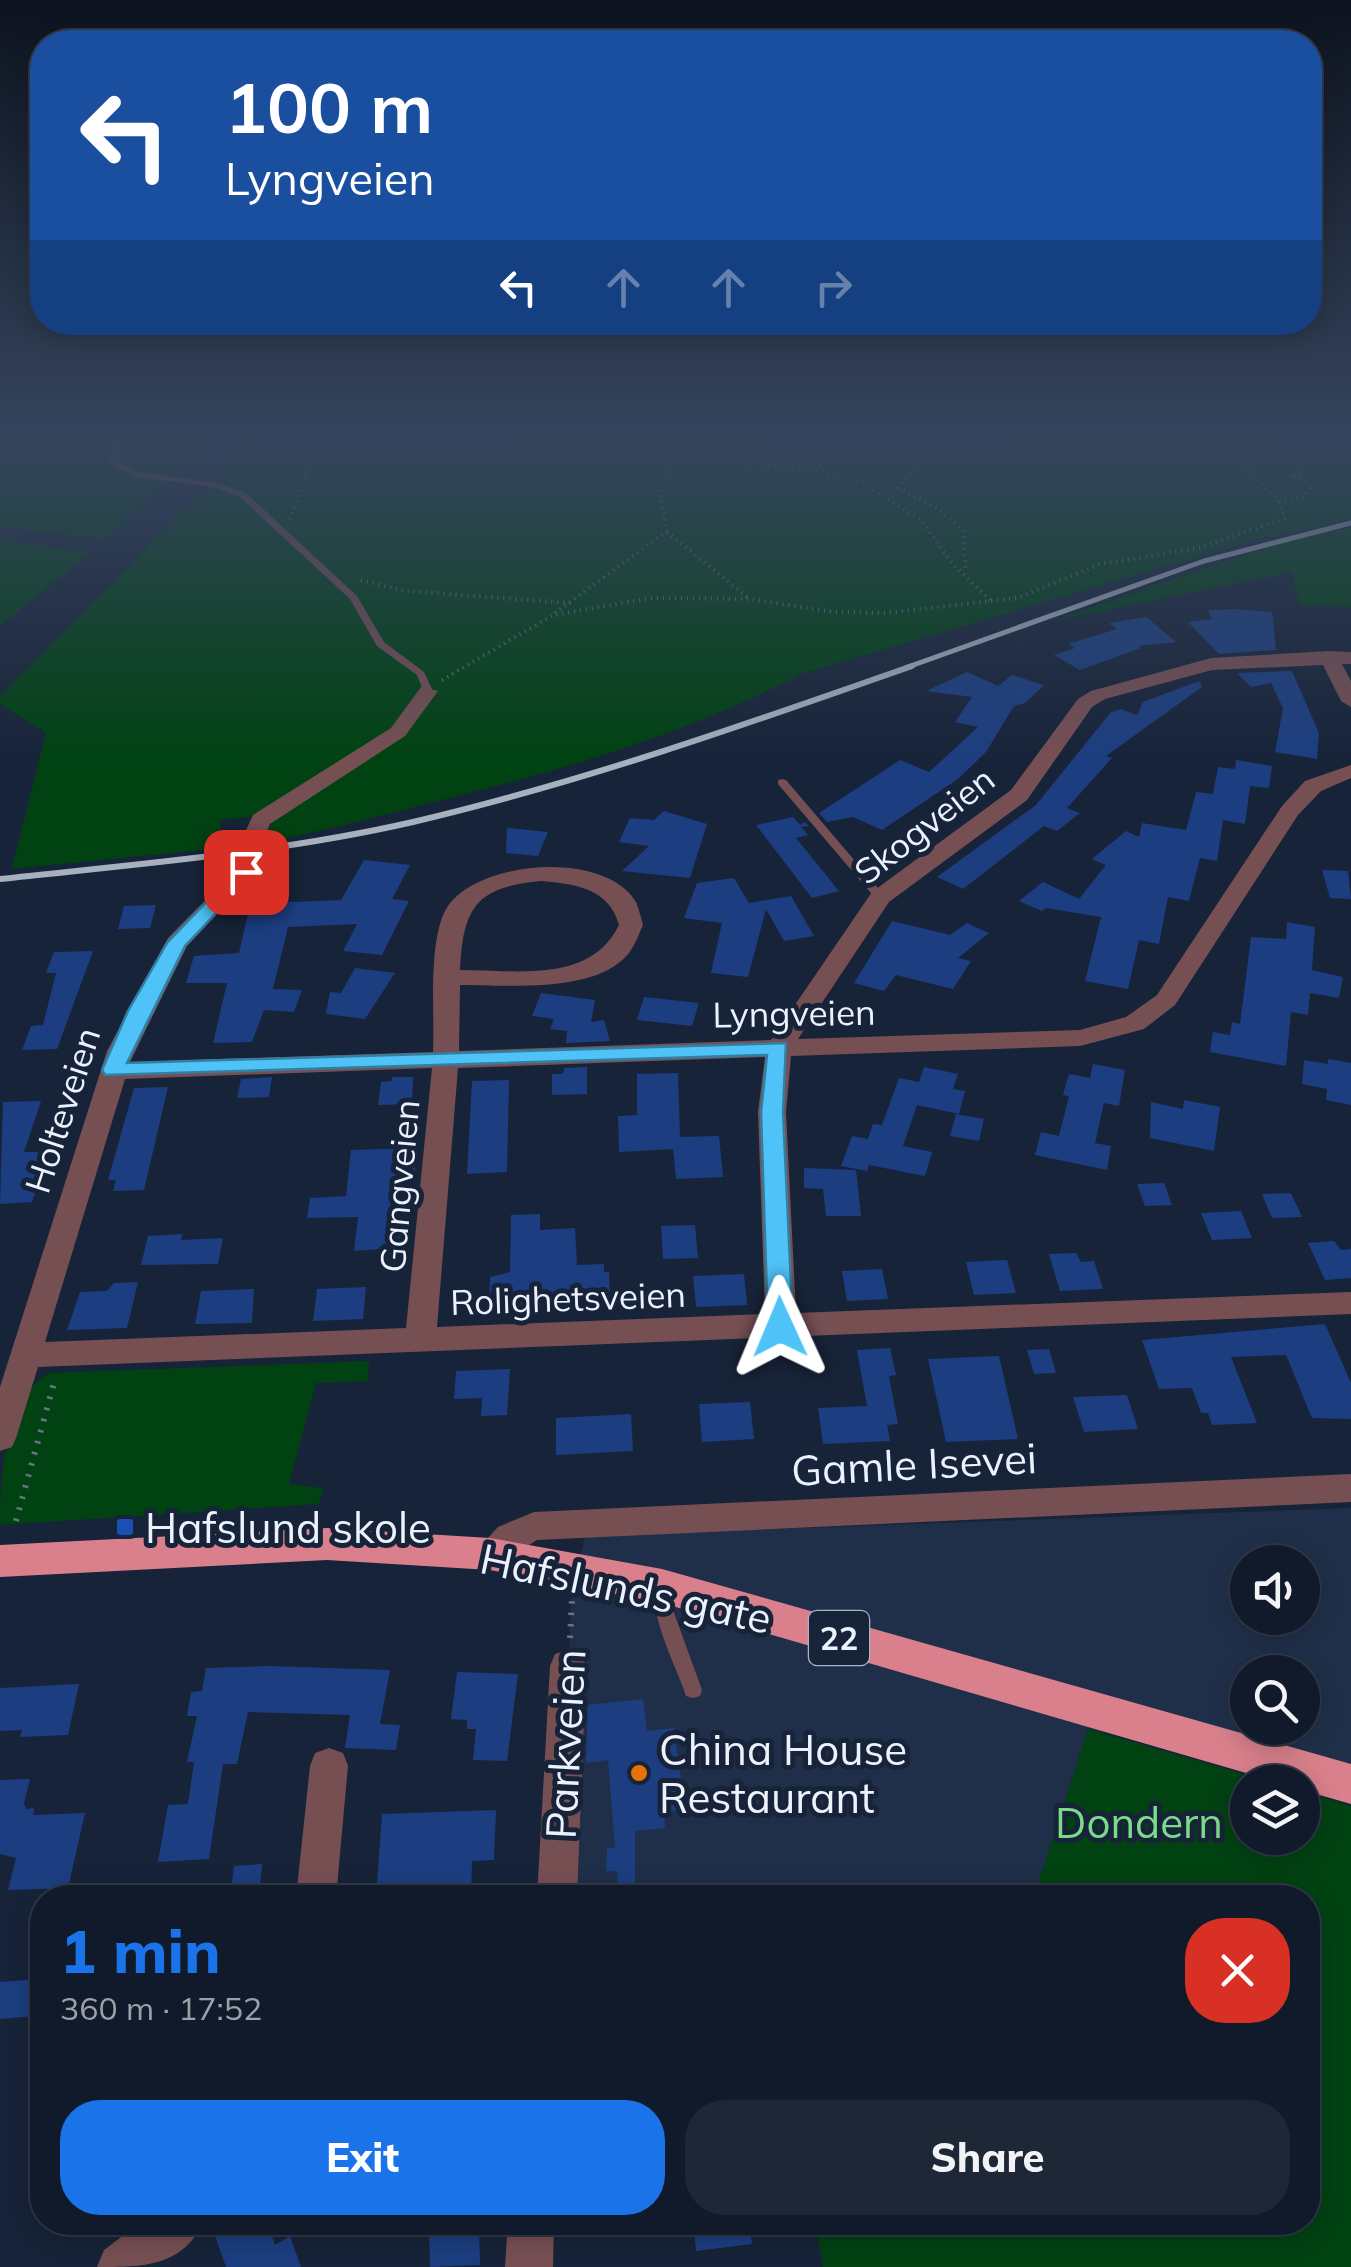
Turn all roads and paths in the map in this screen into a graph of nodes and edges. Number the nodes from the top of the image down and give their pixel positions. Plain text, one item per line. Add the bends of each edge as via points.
1 (305, 550) edge
2 (642, 550) edge
3 (688, 550) edge
4 (944, 550) edge
5 (965, 550) edge
6 (1187, 550) edge
7 (327, 572) junction
8 (967, 575) junction
9 (750, 599) junction
10 (991, 600) junction
11 (571, 603) junction
12 (553, 614) junction
13 (1340, 658) edge
14 (428, 691) junction
15 (1351, 700) edge
16 (1351, 771) edge
17 (782, 782) dead end
18 (880, 897) junction
19 (450, 977) junction
20 (779, 1048) junction
21 (446, 1056) junction
22 (112, 1070) junction
23 (1351, 1304) edge
24 (780, 1327) junction
25 (420, 1341) junction
26 (62, 1354) junction
27 (27, 1356) junction
28 (0, 1438) edge
29 (1351, 1488) edge
30 (16, 1521) dead end
31 (490, 1554) junction
32 (0, 1561) edge
33 (662, 1586) junction
34 (572, 1591) dead end
35 (568, 1666) joint
36 (694, 1690) dead end
37 (329, 1766) dead end
38 (1351, 1784) edge
39 (317, 1885) edge
40 (558, 1885) edge
41 (163, 2235) edge
42 (530, 2235) edge
43 (121, 2267) edge
44 (529, 2267) edge

1 - 7 lane
2 - 11 path
3 - 9 path
4 - 8 path
5 - 8 path
6 - 10 path via 1119,559 1018,598
7 - 11 path via 405,591
7 - 14 lane via 354,598 380,644 420,674
8 - 10 path
9 - 10 path via 885,613
9 - 12 path via 652,598
11 - 12 path
12 - 14 path
13 - 15 street
13 - 18 street, Skogveien via 1196,666 1098,695 1085,703 1019,795
14 - 22 street, Holteveien via 398,732 261,820 246,872 177,943
16 - 20 street, Lyngveien via 1320,782 1300,799 1166,1000 1135,1023 1080,1038
17 - 18 lane
18 - 20 street, Skogveien
19 - 19 street, Gangveien via 450,934 458,909 496,881 528,874 592,881 618,896 631,919 619,950 591,967 555,976
19 - 21 street, Gangveien
20 - 21 street, Lyngveien
20 - 24 street, Skogveien via 772,1112
21 - 22 street, Lyngveien
21 - 25 street, Gangveien
22 - 27 street, Holteveien
23 - 24 street, Rolighetsveien
24 - 25 street, Rolighetsveien
25 - 26 street, Rolighetsveien
26 - 27 street, Rolighetsveien
26 - 30 path
27 - 28 street, Holteveien
29 - 31 street, Gamle Isevei via 534,1526
31 - 32 highway, Hafslunds gate / 22 via 327,1544
31 - 33 highway, Hafslunds gate / 22
33 - 36 lane via 664,1610
33 - 38 highway, Hafslunds gate / 22
34 - 35 path, Parkveien
35 - 40 street, Parkveien
37 - 39 street
41 - 43 street
42 - 44 street

